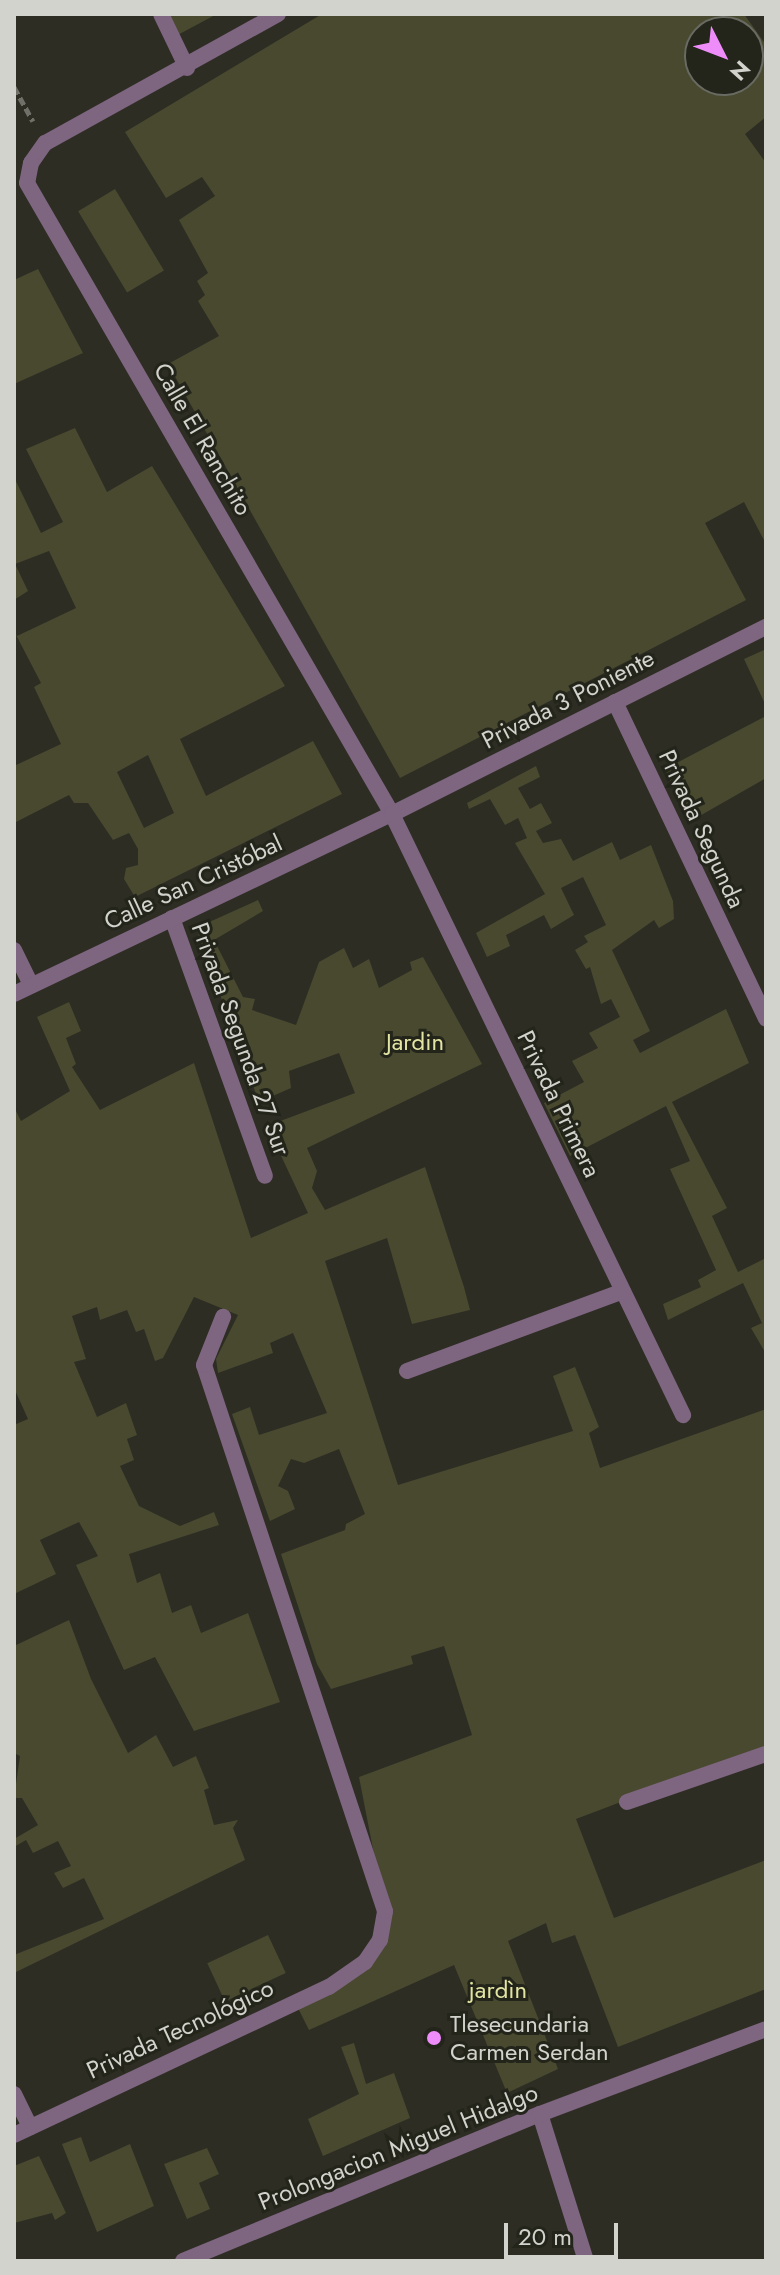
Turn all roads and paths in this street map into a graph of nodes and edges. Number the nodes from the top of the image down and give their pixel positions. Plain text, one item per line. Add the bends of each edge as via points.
1 (161, 14) edge
2 (278, 14) edge
3 (187, 68) junction
4 (14, 87) edge
5 (45, 143) junction
6 (766, 627) edge
7 (615, 702) junction
8 (392, 814) junction
9 (172, 918) junction
10 (14, 950) edge
11 (31, 985) junction
12 (14, 994) edge
13 (766, 1019) edge
14 (265, 1176) dead end
15 (623, 1291) junction
16 (223, 1317) dead end
17 (407, 1371) dead end
18 (683, 1415) dead end
19 (766, 1754) edge
20 (627, 1802) dead end
21 (766, 2029) edge
22 (14, 2094) edge
23 (540, 2114) junction
24 (30, 2127) junction
25 (14, 2135) edge
26 (183, 2261) edge
27 (586, 2261) edge

1 - 3 street
2 - 3 street
3 - 5 street
4 - 5 path
5 - 8 street, Calle El Ranchito via 31,163 27,183
6 - 7 street, Privada 3 Poniente
7 - 8 street, Privada 3 Poniente
7 - 13 street, Privada Segunda
8 - 9 street, Calle San Cristóbal
8 - 15 street, Privada Primera
9 - 11 street, Calle San Cristóbal
9 - 14 street, Privada Segunda 27 Sur
10 - 11 street
11 - 12 street, Calle San Cristóbal
15 - 17 street
15 - 18 street, Privada Primera
16 - 24 street, Privada Tecnológico via 204,1365 385,1911 380,1940 365,1962 329,1987
19 - 20 street
21 - 23 street, Prolongacion Miguel Hidalgo
22 - 24 street
23 - 26 street, Prolongacion Miguel Hidalgo
23 - 27 street
24 - 25 street, Privada Tecnológico

